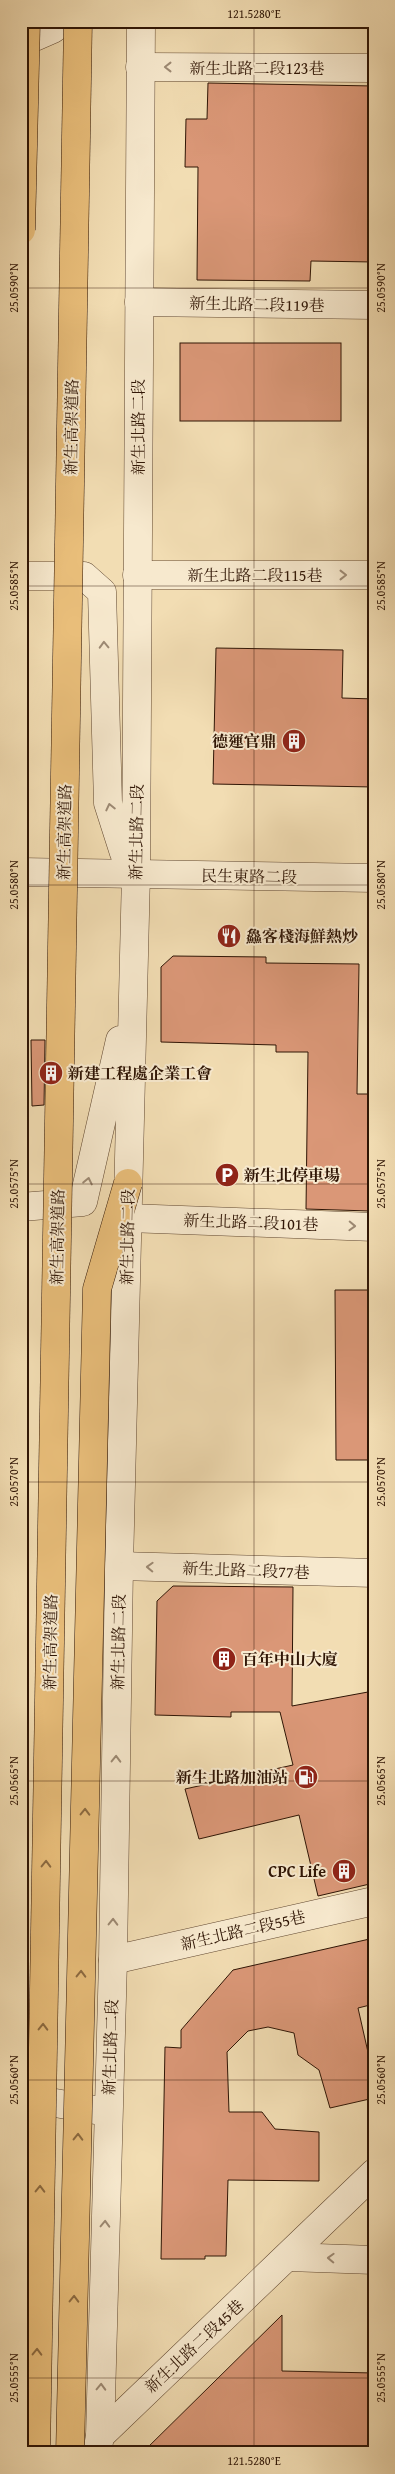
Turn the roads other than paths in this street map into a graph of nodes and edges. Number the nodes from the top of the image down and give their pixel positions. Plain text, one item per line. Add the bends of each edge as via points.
1 (26, 21) edge
2 (141, 21) edge
3 (66, 25) edge
4 (21, 43) edge
5 (140, 67) junction
6 (374, 68) edge
7 (21, 230) edge
8 (139, 302) junction
9 (374, 305) edge
10 (137, 575) junction
11 (374, 575) edge
12 (21, 576) edge
13 (128, 867) junction
14 (21, 872) edge
15 (374, 878) edge
16 (132, 990) junction
17 (128, 1182) junction
18 (21, 1207) edge
19 (128, 1218) junction
20 (374, 1227) edge
21 (119, 1566) junction
22 (374, 1573) edge
23 (374, 1901) edge
24 (113, 1960) junction
25 (21, 2097) edge
26 (108, 2112) junction
27 (374, 2173) edge
28 (288, 2257) junction
29 (374, 2260) edge
30 (98, 2444) edge
31 (36, 2453) edge
32 (70, 2453) edge

1 - 7 highway, bridge
2 - 5 street, 新生北路二段
3 - 4 street
31 -> 3 highway, 新生高架道路, bridge
6 -> 5 street, 新生北路二段123巷
5 - 8 street, 新生北路二段
8 - 9 street, 新生北路二段119巷
8 - 10 street, 新生北路二段
10 -> 11 street, 新生北路二段115巷
10 - 13 street, 新生北路二段
13 -> 12 street via 108,803 102,592 84,576
13 - 14 street, 民生東路二段
13 - 15 street, 民生東路二段
13 - 16 street, 新生北路二段
16 - 17 street, 新生北路二段
18 -> 16 street via 83,1202
17 - 19 street, 新生北路二段
32 -> 17 highway, bridge via 98,1289
19 -> 20 street, 新生北路二段101巷
19 - 21 street, 新生北路二段
22 -> 21 street, 新生北路二段77巷
24 -> 21 street, 新生北路二段
23 - 24 street, 新生北路二段55巷
24 - 26 street, 新生北路二段
25 - 26 street
30 -> 26 street, 新生北路二段
27 - 28 street, 新生北路二段45巷
29 -> 28 street
28 - 30 street, 新生北路二段45巷

